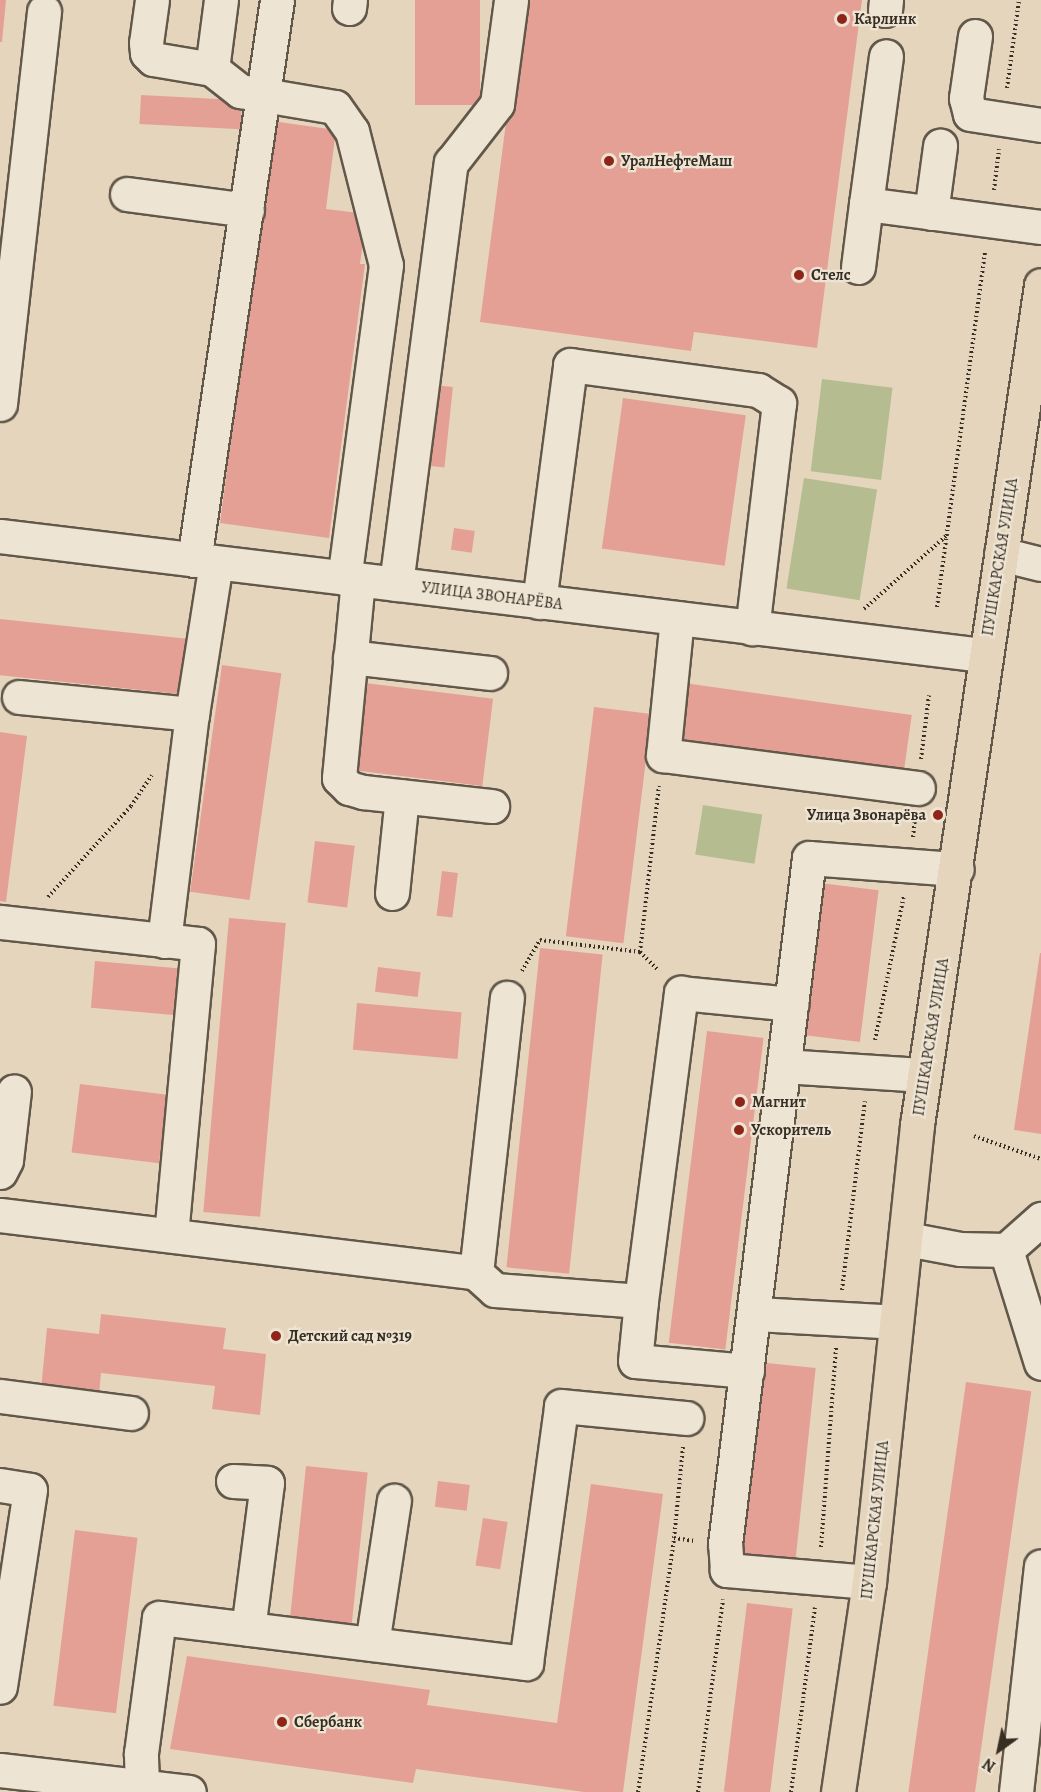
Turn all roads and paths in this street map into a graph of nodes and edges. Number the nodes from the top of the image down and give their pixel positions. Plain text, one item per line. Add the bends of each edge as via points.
1 (152, 0) edge
2 (221, 0) edge
3 (277, 0) edge
4 (511, 0) edge
5 (1019, 0) edge
6 (44, 11) dead end
7 (975, 36) dead end
8 (886, 56) dead end
9 (212, 69) junction
10 (265, 94) junction
11 (1003, 120) junction
12 (1041, 125) edge
13 (940, 146) dead end
14 (127, 194) dead end
15 (866, 204) junction
16 (247, 210) junction
17 (931, 213) junction
18 (989, 221) junction
19 (1041, 227) edge
20 (858, 267) dead end
21 (1041, 285) edge
22 (0, 404) edge
23 (947, 535) junction
24 (0, 536) edge
25 (1001, 554) junction
26 (205, 561) junction
27 (1041, 564) edge
28 (351, 579) junction
29 (396, 584) junction
30 (538, 602) junction
31 (937, 607) dead end
32 (856, 616) dead end
33 (677, 618) junction
34 (752, 628) junction
35 (984, 655) junction
36 (350, 657) junction
37 (490, 673) dead end
38 (929, 695) dead end
39 (19, 697) dead end
40 (192, 714) junction
41 (663, 754) junction
42 (155, 769) dead end
43 (918, 788) junction
44 (402, 797) junction
45 (492, 806) dead end
46 (910, 865) junction
47 (957, 869) junction
48 (392, 893) dead end
49 (11, 923) edge
50 (164, 941) junction
51 (640, 952) junction
52 (681, 993) junction
53 (507, 999) joint
54 (791, 1005) junction
55 (784, 1066) junction
56 (869, 1070) junction
57 (924, 1075) junction
58 (14, 1091) dead end
59 (974, 1136) dead end
60 (1041, 1159) edge
61 (0, 1172) edge
62 (0, 1215) edge
63 (1041, 1219) edge
64 (171, 1235) junction
65 (907, 1239) junction
66 (1006, 1250) junction
67 (476, 1272) junction
68 (641, 1301) junction
69 (754, 1314) junction
70 (838, 1317) junction
71 (896, 1322) junction
72 (1041, 1363) edge
73 (747, 1371) junction
74 (0, 1396) edge
75 (132, 1413) dead end
76 (686, 1418) joint
77 (233, 1481) dead end
78 (0, 1485) edge
79 (394, 1501) dead end
80 (674, 1538) junction
81 (726, 1557) junction
82 (1041, 1566) edge
83 (819, 1579) junction
84 (869, 1582) junction
85 (248, 1629) junction
86 (372, 1644) junction
87 (0, 1687) edge
88 (0, 1770) edge
89 (142, 1785) junction
90 (189, 1792) edge
91 (638, 1792) edge
92 (698, 1792) edge
93 (791, 1792) edge
94 (838, 1792) edge
95 (1016, 1792) edge

1 - 9 street via 147,53 161,63
2 - 9 street
3 - 10 street
4 - 29 street via 497,104 451,163
5 - 11 path
6 - 22 street
7 - 11 street via 967,107 979,117
8 - 15 street
9 - 10 street via 240,91
10 - 16 street
10 - 28 street via 335,107 345,118 386,265
11 - 12 street
11 - 18 path
13 - 17 street
14 - 16 street
15 - 17 street
15 - 20 street
16 - 26 street
17 - 18 street
18 - 19 street
18 - 23 path
21 - 25 main road, ПУШКАРСКАЯ УЛИЦА
23 - 31 path
23 - 32 path
24 - 26 street, УЛИЦА ЗВОНАРЁВА
25 - 27 street
25 - 35 main road, ПУШКАРСКАЯ УЛИЦА
26 - 28 street, УЛИЦА ЗВОНАРЁВА
26 - 40 street
28 - 29 street, УЛИЦА ЗВОНАРЁВА
28 - 36 street
29 - 30 street, УЛИЦА ЗВОНАРЁВА
30 - 33 street, УЛИЦА ЗВОНАРЁВА
30 - 34 street via 570,365 758,390 779,402
33 - 34 street, УЛИЦА ЗВОНАРЁВА
33 - 41 street
34 - 35 street, УЛИЦА ЗВОНАРЁВА
35 - 47 main road, ПУШКАРСКАЯ УЛИЦА
36 - 37 street
36 - 44 street via 339,778 349,788
38 - 43 path
39 - 40 street
40 - 50 street
41 - 43 street
41 - 51 path
42 - 49 path via 131,806
43 - 46 path
44 - 45 street
44 - 48 street
46 - 47 street
46 - 54 street via 809,858
46 - 56 path
47 - 57 main road, ПУШКАРСКАЯ УЛИЦА
49 - 50 street
50 - 64 street via 198,944
51 - 52 path
51 - 53 path via 540,940
52 - 54 street
52 - 68 street
53 - 67 street
54 - 55 street
55 - 56 street
55 - 69 street
56 - 57 street
56 - 70 path
57 - 65 main road, ПУШКАРСКАЯ УЛИЦА
58 - 61 street via 6,1160
59 - 60 path
62 - 64 street
63 - 66 street
64 - 67 street
65 - 66 street via 960,1249
65 - 71 main road, ПУШКАРСКАЯ УЛИЦА
66 - 72 street
67 - 68 street via 495,1290
68 - 73 street via 635,1361
69 - 70 street
69 - 73 street
70 - 71 street
70 - 83 path
71 - 84 main road, ПУШКАРСКАЯ УЛИЦА
73 - 81 street
74 - 75 street
76 - 80 path
76 - 86 street via 561,1407 526,1663
77 - 85 street via 267,1483
78 - 87 street via 30,1490
79 - 86 street
80 - 81 path
80 - 91 path
81 - 83 street
81 - 92 path
82 - 95 street
83 - 84 street
83 - 93 path
84 - 94 main road, ПУШКАРСКАЯ УЛИЦА
85 - 86 street
85 - 89 street via 159,1618 141,1753
88 - 89 street
89 - 90 street

